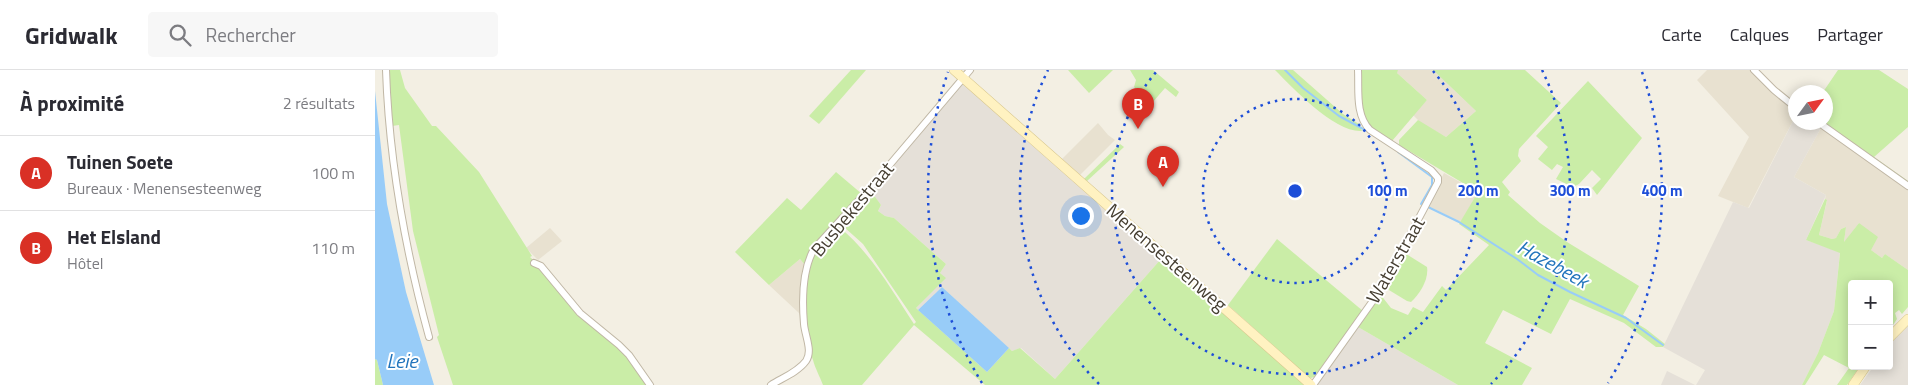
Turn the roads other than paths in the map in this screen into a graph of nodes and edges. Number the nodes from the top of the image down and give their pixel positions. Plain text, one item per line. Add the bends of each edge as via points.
1 (386, 70) edge
2 (954, 70) edge
3 (970, 70) edge
4 (1359, 70) edge
5 (1755, 70) edge
6 (964, 78) junction
7 (1788, 101) edge
8 (1829, 130) edge
9 (1908, 186) edge
10 (534, 263) dead end
11 (1908, 319) edge
12 (1893, 334) edge
13 (429, 337) dead end
14 (1863, 370) edge
15 (650, 385) edge
16 (771, 385) edge
17 (1312, 385) edge
18 (1853, 385) edge

1 - 13 street via 397,194 415,287
2 - 6 street, Menensesteenweg
3 - 6 street, Busbekestraat
4 - 17 street, Waterstraat via 1360,109 1364,123 1431,170 1438,182 1382,288
5 - 7 street
6 - 16 street, Busbekestraat via 814,249 809,257 805,286 804,324 810,353 801,366
6 - 17 street, Menensesteenweg
8 - 9 street
10 - 15 street via 541,266 580,313 629,355
11 - 12 street
14 - 18 street

